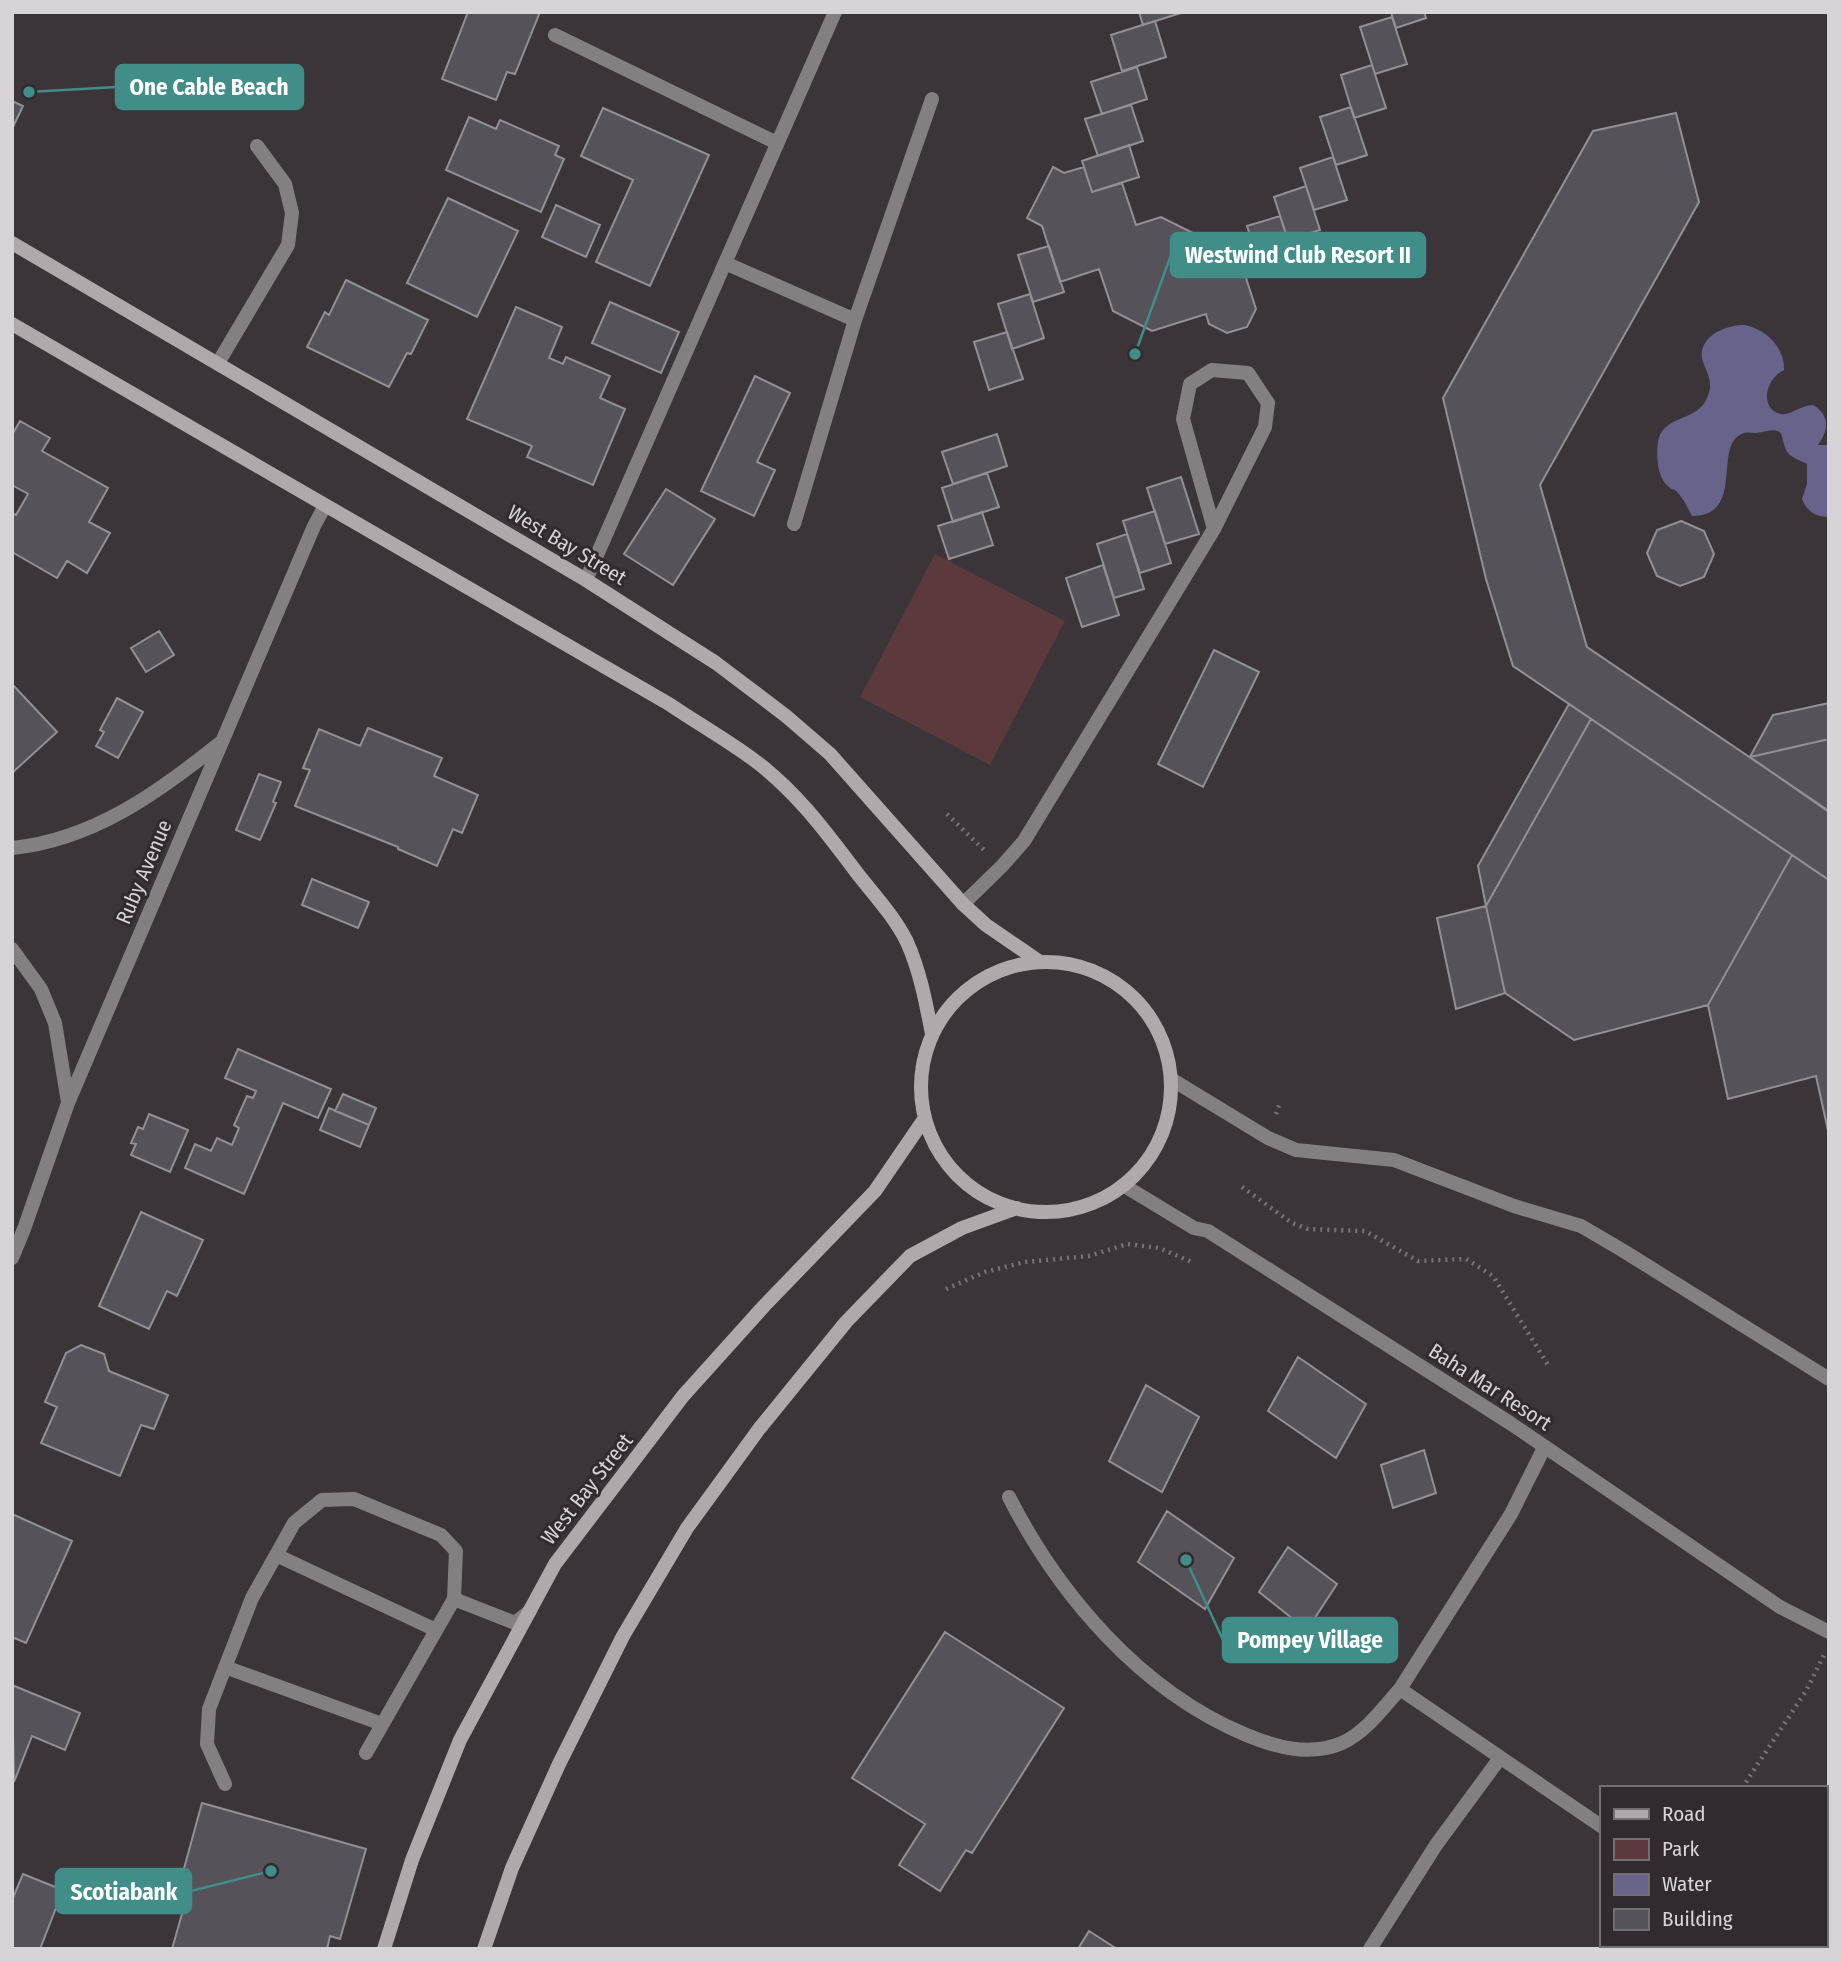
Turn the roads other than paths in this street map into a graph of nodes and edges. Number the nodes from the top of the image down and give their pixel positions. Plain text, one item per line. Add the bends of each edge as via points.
1 (835, 12) edge
2 (555, 35) dead end
3 (932, 99) dead end
4 (778, 144) junction
5 (257, 146) dead end
6 (12, 243) edge
7 (725, 263) junction
8 (855, 320) junction
9 (12, 324) edge
10 (218, 363) junction
11 (325, 506) junction
12 (794, 524) dead end
13 (1214, 529) junction
14 (586, 580) junction
15 (223, 741) junction
16 (12, 848) edge
17 (964, 904) junction
18 (12, 949) edge
19 (1040, 962) junction
20 (932, 1034) junction
21 (1171, 1079) junction
22 (68, 1104) junction
23 (925, 1118) junction
24 (1123, 1185) junction
25 (1017, 1208) junction
26 (24, 1229) junction
27 (12, 1239) edge
28 (12, 1258) edge
29 (1829, 1379) edge
30 (1544, 1448) junction
31 (1009, 1497) dead end
32 (276, 1555) junction
33 (454, 1599) junction
34 (531, 1610) junction
35 (436, 1630) junction
36 (1829, 1632) edge
37 (225, 1667) junction
38 (1400, 1689) junction
39 (382, 1724) junction
40 (366, 1753) dead end
41 (1500, 1758) junction
42 (225, 1784) dead end
43 (1600, 1825) edge
44 (384, 1949) edge
45 (484, 1949) edge
46 (1370, 1949) edge

1 - 4 street
2 - 4 street
3 - 8 street
4 - 7 street
5 - 10 street via 285,184 292,212 288,245
6 - 10 main road, West Bay Street
7 - 8 street
7 - 14 street
8 - 12 street
9 - 11 main road
10 - 14 main road, West Bay Street
11 - 15 street, Ruby Avenue
11 - 20 main road via 669,704 755,760 822,826 887,909 907,943 921,981
13 - 13 street via 1184,419 1190,384 1212,370 1248,373 1268,403 1265,427
13 - 17 street via 1024,841
14 - 17 main road, West Bay Street via 716,663 830,754
15 - 16 street via 124,812 81,831
15 - 22 street, Ruby Avenue
17 - 19 main road, West Bay Street
18 - 22 street via 41,989 55,1023
19 - 20 main road via 1010,967 970,988 948,1009
19 - 21 main road via 1088,970 1129,994 1159,1032
20 - 23 main road via 921,1075
21 - 24 main road via 1171,1099 1160,1138 1138,1172
21 - 29 street via 1296,1150 1394,1160 1581,1226
22 - 26 street, Ruby Avenue
23 - 25 main road via 934,1143 968,1185
23 - 34 main road, West Bay Street via 875,1191 683,1396 555,1564
24 - 25 main road via 1080,1207 1049,1211
24 - 30 street, Baha Mar Resort via 1194,1228 1208,1231
25 - 45 main road via 962,1228 910,1256 846,1322 687,1528 623,1636 559,1764 512,1868
26 - 27 street
26 - 28 street, Ruby Avenue
30 - 36 street, Baha Mar Resort via 1780,1607
30 - 38 street via 1511,1514
31 - 38 street via 1049,1566 1101,1629 1171,1693 1209,1718 1265,1743 1308,1751 1354,1736
32 - 33 street via 294,1523 323,1500 354,1499 441,1535 456,1551
32 - 35 street
32 - 37 street via 252,1598
33 - 34 street via 515,1623
33 - 35 street
34 - 44 main road, West Bay Street via 460,1740 412,1860
35 - 39 street
37 - 39 street
37 - 42 street via 209,1709 207,1744
38 - 41 street
39 - 40 street
41 - 43 street
41 - 46 street via 1436,1845

